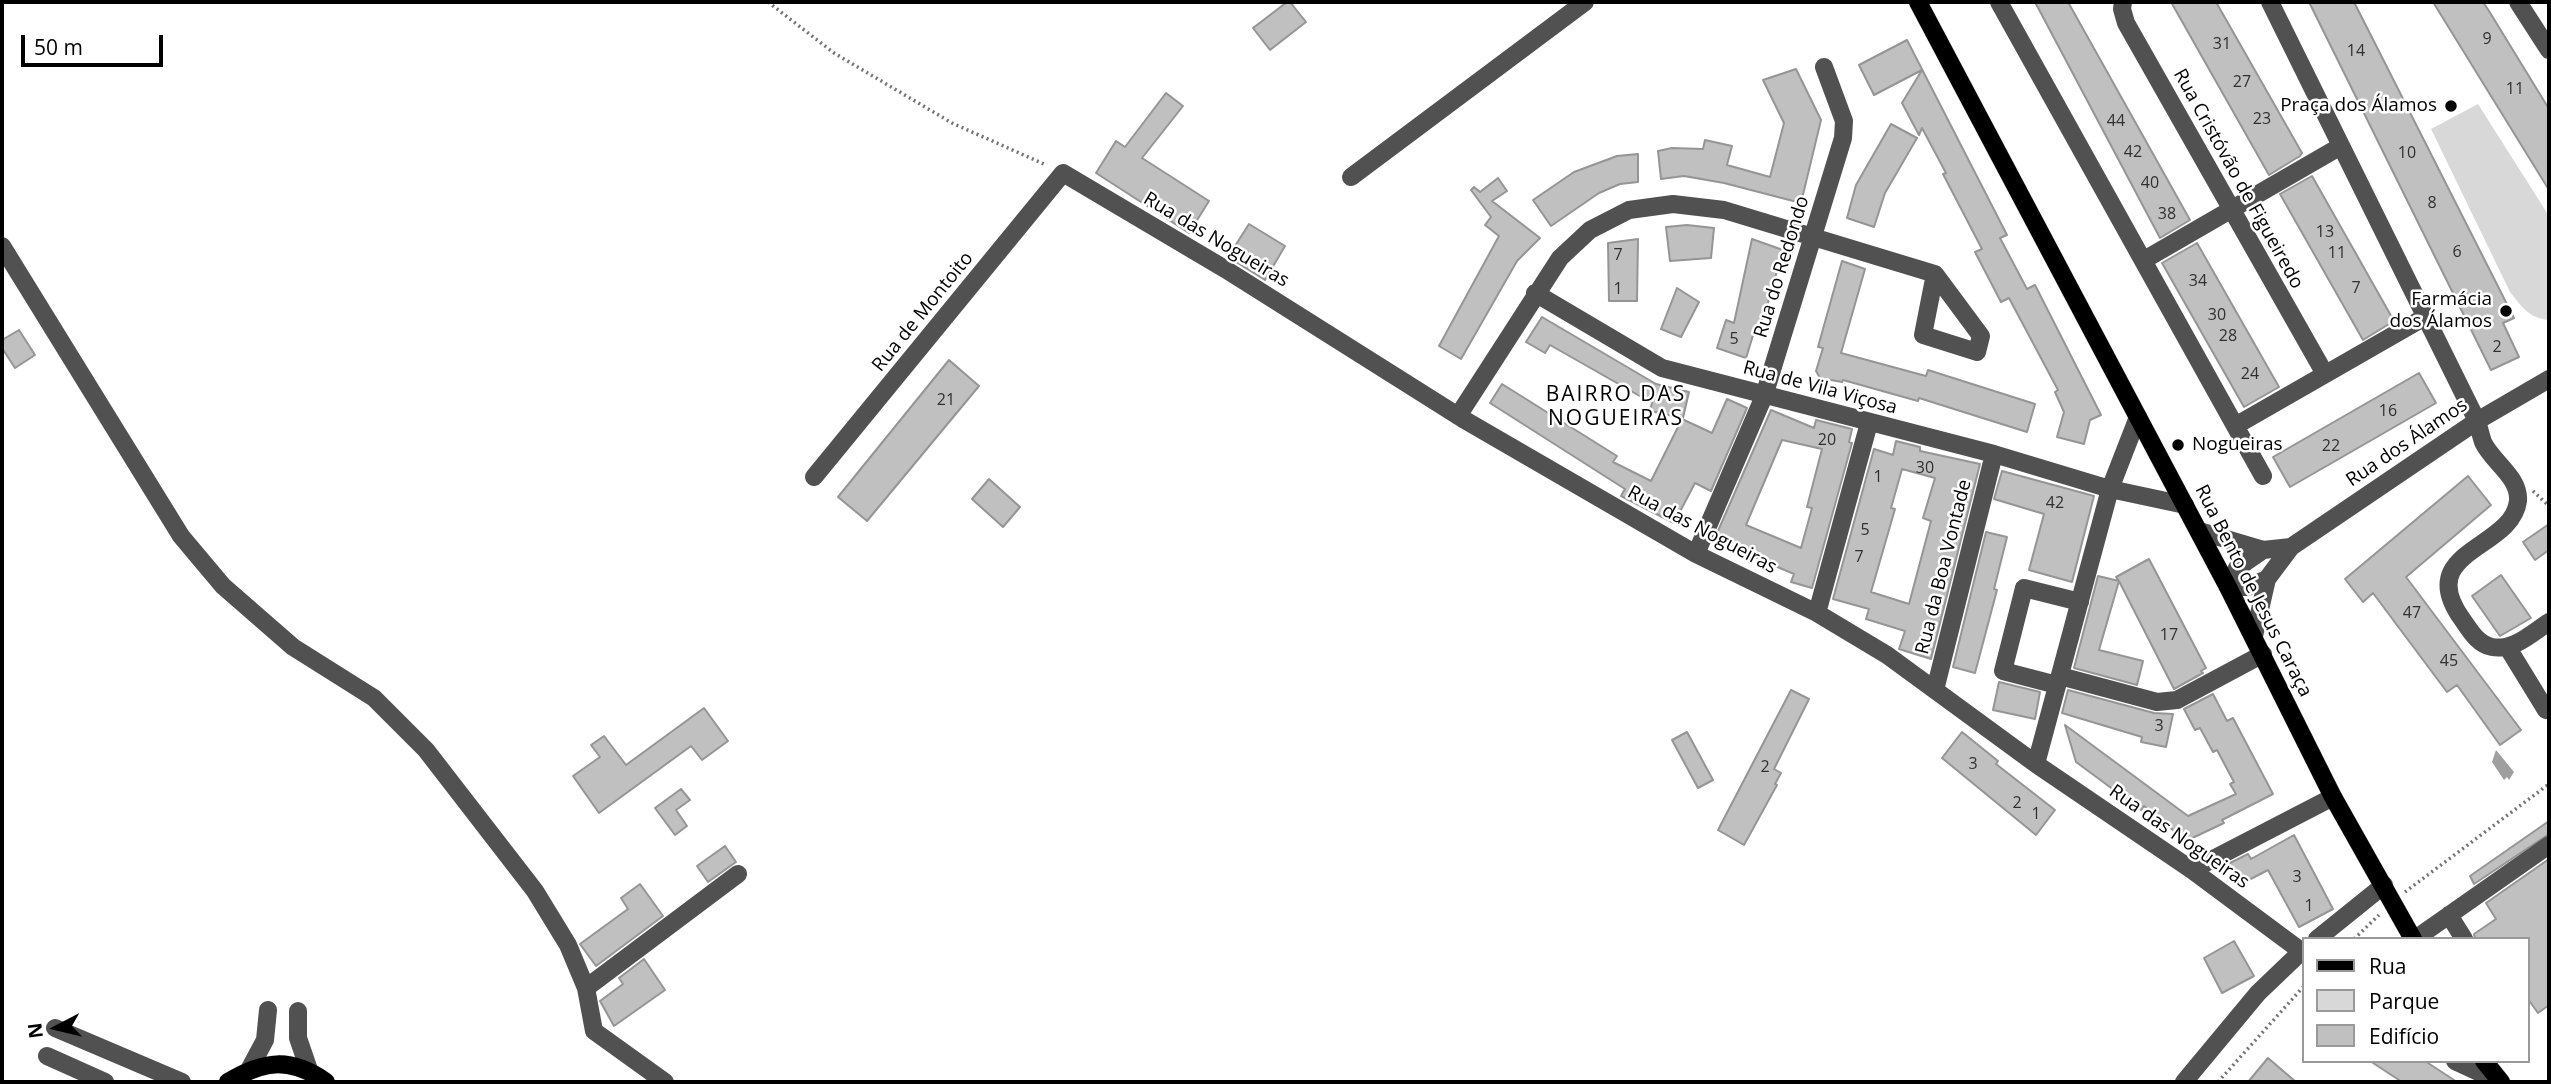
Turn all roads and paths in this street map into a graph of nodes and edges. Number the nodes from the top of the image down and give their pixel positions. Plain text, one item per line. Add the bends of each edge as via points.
1 (768, 2) edge
2 (1586, 2) edge
3 (1918, 2) edge
4 (1999, 2) edge
5 (2123, 2) edge
6 (2270, 2) edge
7 (2518, 2) edge
8 (2549, 50) edge
9 (1824, 67) dead end
10 (2341, 146) junction
11 (1063, 173) junction
12 (1351, 177) dead end
13 (2231, 210) junction
14 (1813, 237) junction
15 (2, 246) edge
16 (2144, 260) junction
17 (1935, 274) dead end
18 (1535, 293) junction
19 (2425, 317) junction
20 (2325, 374) junction
21 (2549, 379) edge
22 (1764, 396) junction
23 (1458, 416) junction
24 (2138, 417) junction
25 (2477, 421) junction
26 (1869, 423) junction
27 (2235, 426) junction
28 (1994, 454) junction
29 (2263, 476) dead end
30 (814, 477) dead end
31 (2110, 489) junction
32 (2185, 505) junction
33 (2199, 531) junction
34 (2291, 547) junction
35 (2263, 550) junction
36 (1696, 554) junction
37 (2267, 579) junction
38 (2228, 587) junction
39 (2080, 602) junction
40 (1817, 613) junction
41 (2549, 622) edge
42 (2254, 636) junction
43 (2508, 648) junction
44 (2263, 654) junction
45 (2059, 681) junction
46 (1935, 690) junction
47 (2546, 710) dead end
48 (2036, 764) junction
49 (2549, 784) edge
50 (2333, 797) junction
51 (2549, 845) edge
52 (2192, 870) junction
53 (737, 874) dead end
54 (2384, 885) junction
55 (2402, 894) dead end
56 (2381, 913) dead end
57 (2449, 915) junction
58 (2319, 937) edge
59 (2356, 937) edge
60 (2413, 937) edge
61 (2417, 937) edge
62 (2463, 937) edge
63 (2302, 950) edge
64 (586, 988) junction
65 (2302, 988) edge
66 (268, 1010) dead end
67 (298, 1011) dead end
68 (55, 1028) dead end
69 (47, 1056) dead end
70 (2459, 1063) edge
71 (2486, 1063) edge
72 (250, 1068) junction
73 (309, 1070) junction
74 (640, 1075) edge
75 (105, 1082) edge
76 (182, 1082) edge
77 (228, 1082) edge
78 (326, 1082) edge
79 (665, 1082) edge
80 (2184, 1082) edge
81 (2218, 1082) edge
82 (2501, 1082) edge

1 - 11 path via 834,53 952,123
2 - 12 street
3 - 24 main road, Rua Bento de Jesus Caraça
4 - 16 street
5 - 13 street, Rua Cristóvão de Figueiredo via 2126,23
6 - 10 street
7 - 8 street
9 - 14 street, Rua do Redondo via 1844,121 1843,138
10 - 13 street
10 - 19 street
11 - 23 street, Rua das Nogueiras
11 - 30 street, Rua de Montoito
13 - 16 street
13 - 20 street, Rua Cristóvão de Figueiredo
14 - 17 street
14 - 18 street via 1724,210 1673,204 1629,210 1590,230 1560,258
14 - 22 street, Rua do Redondo
15 - 64 street via 181,536 223,586 293,647 374,698 426,750 535,891 568,946
16 - 27 street
18 - 22 street, Rua de Vila Viçosa via 1662,368
18 - 23 street
19 - 20 street
19 - 25 street
20 - 27 street
21 - 25 street, Rua dos Álamos
22 - 26 street, Rua de Vila Viçosa
22 - 36 street, Rua do Redondo
23 - 36 street, Rua das Nogueiras
24 - 31 street
24 - 32 main road, Rua Bento de Jesus Caraça
25 - 34 street, Rua dos Álamos
25 - 43 street via 2484,443 2514,482 2518,500 2512,517 2452,569 2447,582 2449,600 2477,640
26 - 28 street, Rua de Vila Viçosa
26 - 40 street
27 - 29 street
28 - 31 street, Rua de Vila Viçosa
28 - 46 street, Rua da Boa Vontade
31 - 32 street, Rua de Vila Viçosa
31 - 39 street
32 - 33 main road, Rua Bento de Jesus Caraça
33 - 35 street
33 - 38 main road, Rua Bento de Jesus Caraça
34 - 35 street
34 - 37 street
35 - 38 street via 2237,568
36 - 40 street, Rua das Nogueiras
37 - 38 street via 2246,587
37 - 42 street
38 - 42 main road, Rua Bento de Jesus Caraça
39 - 45 street
39 - 45 street via 2024,588 2003,671
40 - 46 street, Rua das Nogueiras
41 - 43 street
42 - 44 main road, Rua Bento de Jesus Caraça
43 - 47 street
44 - 45 street via 2177,700 2157,702
44 - 50 main road, Rua Bento de Jesus Caraça
45 - 48 street
46 - 48 street, Rua das Nogueiras
48 - 52 street, Rua das Nogueiras
49 - 55 path
50 - 52 street
50 - 54 main road, Rua Bento de Jesus Caraça
51 - 57 street
52 - 63 street, Rua das Nogueiras
53 - 64 street
54 - 58 street
54 - 60 main road, Rua Bento de Jesus Caraça
56 - 59 path
57 - 61 street
57 - 62 street
63 - 80 street via 2258,993
64 - 74 street via 594,1031
65 - 81 path
66 - 72 street via 265,1040
67 - 73 street via 298,1038
68 - 76 street
69 - 75 street
70 - 82 street
71 - 82 main road
72 - 73 main road via 280,1063
72 - 77 main road
73 - 78 main road
74 - 79 street

